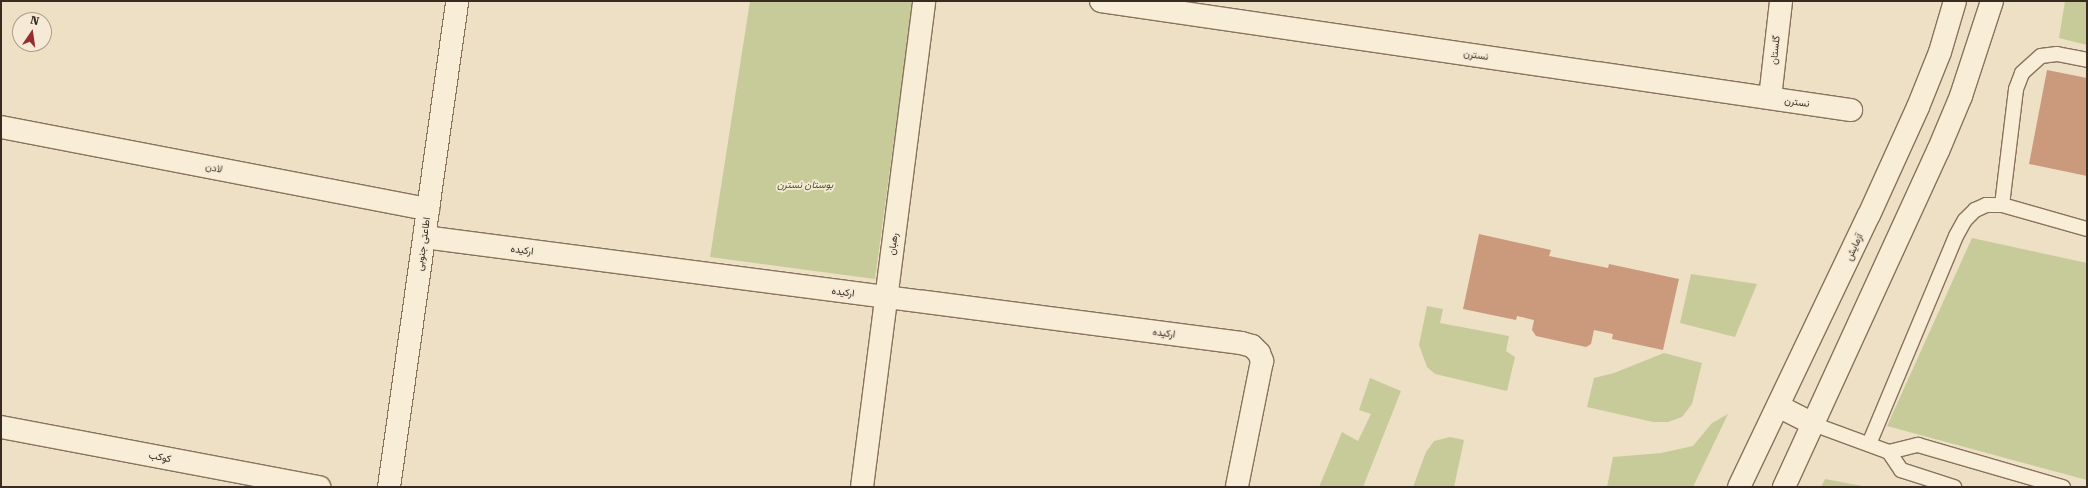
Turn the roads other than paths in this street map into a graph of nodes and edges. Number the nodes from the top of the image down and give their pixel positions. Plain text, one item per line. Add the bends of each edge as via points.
1 (457, 1) edge
2 (924, 1) edge
3 (1101, 1) edge
4 (1781, 1) edge
5 (1955, 1) edge
6 (1992, 1) edge
7 (2087, 60) edge
8 (1770, 98) junction
9 (1851, 110) dead end
10 (1, 127) edge
11 (2002, 205) junction
12 (428, 209) junction
13 (2087, 229) edge
14 (424, 237) junction
15 (886, 298) junction
16 (1778, 406) junction
17 (1813, 424) junction
18 (1, 427) edge
19 (1869, 444) junction
20 (1889, 452) junction
21 (1237, 486) edge
22 (2057, 486) edge
23 (319, 487) edge
24 (389, 487) edge
25 (862, 487) edge
26 (1739, 487) edge
27 (1784, 487) edge
28 (1954, 487) edge

1 - 12 street, اطاعتی جنوبی
2 - 15 street, رهبان
3 - 8 street, نسترن
4 - 8 street, گلستان
5 - 16 street, آزمایش via 1940,52 1918,107
6 - 17 street via 1963,89 1938,151
7 - 11 lane via 2057,54 2041,56 2022,73 2016,89
8 - 9 street, نسترن
10 - 12 street, لادن
11 - 13 lane
11 - 19 lane via 1986,205 1975,210 1965,220 1956,236
12 - 14 street, اطاعتی جنوبی
14 - 15 street, ارکیده
14 - 24 street, اطاعتی جنوبی
15 - 21 street, ارکیده via 1252,346 1259,353 1262,369
15 - 25 street, رهبان
16 - 17 street
16 - 26 street, آزمایش
17 - 19 lane
17 - 27 street
18 - 23 street, کوکب
19 - 20 lane
20 - 22 lane via 1918,445
20 - 28 lane via 1901,470

